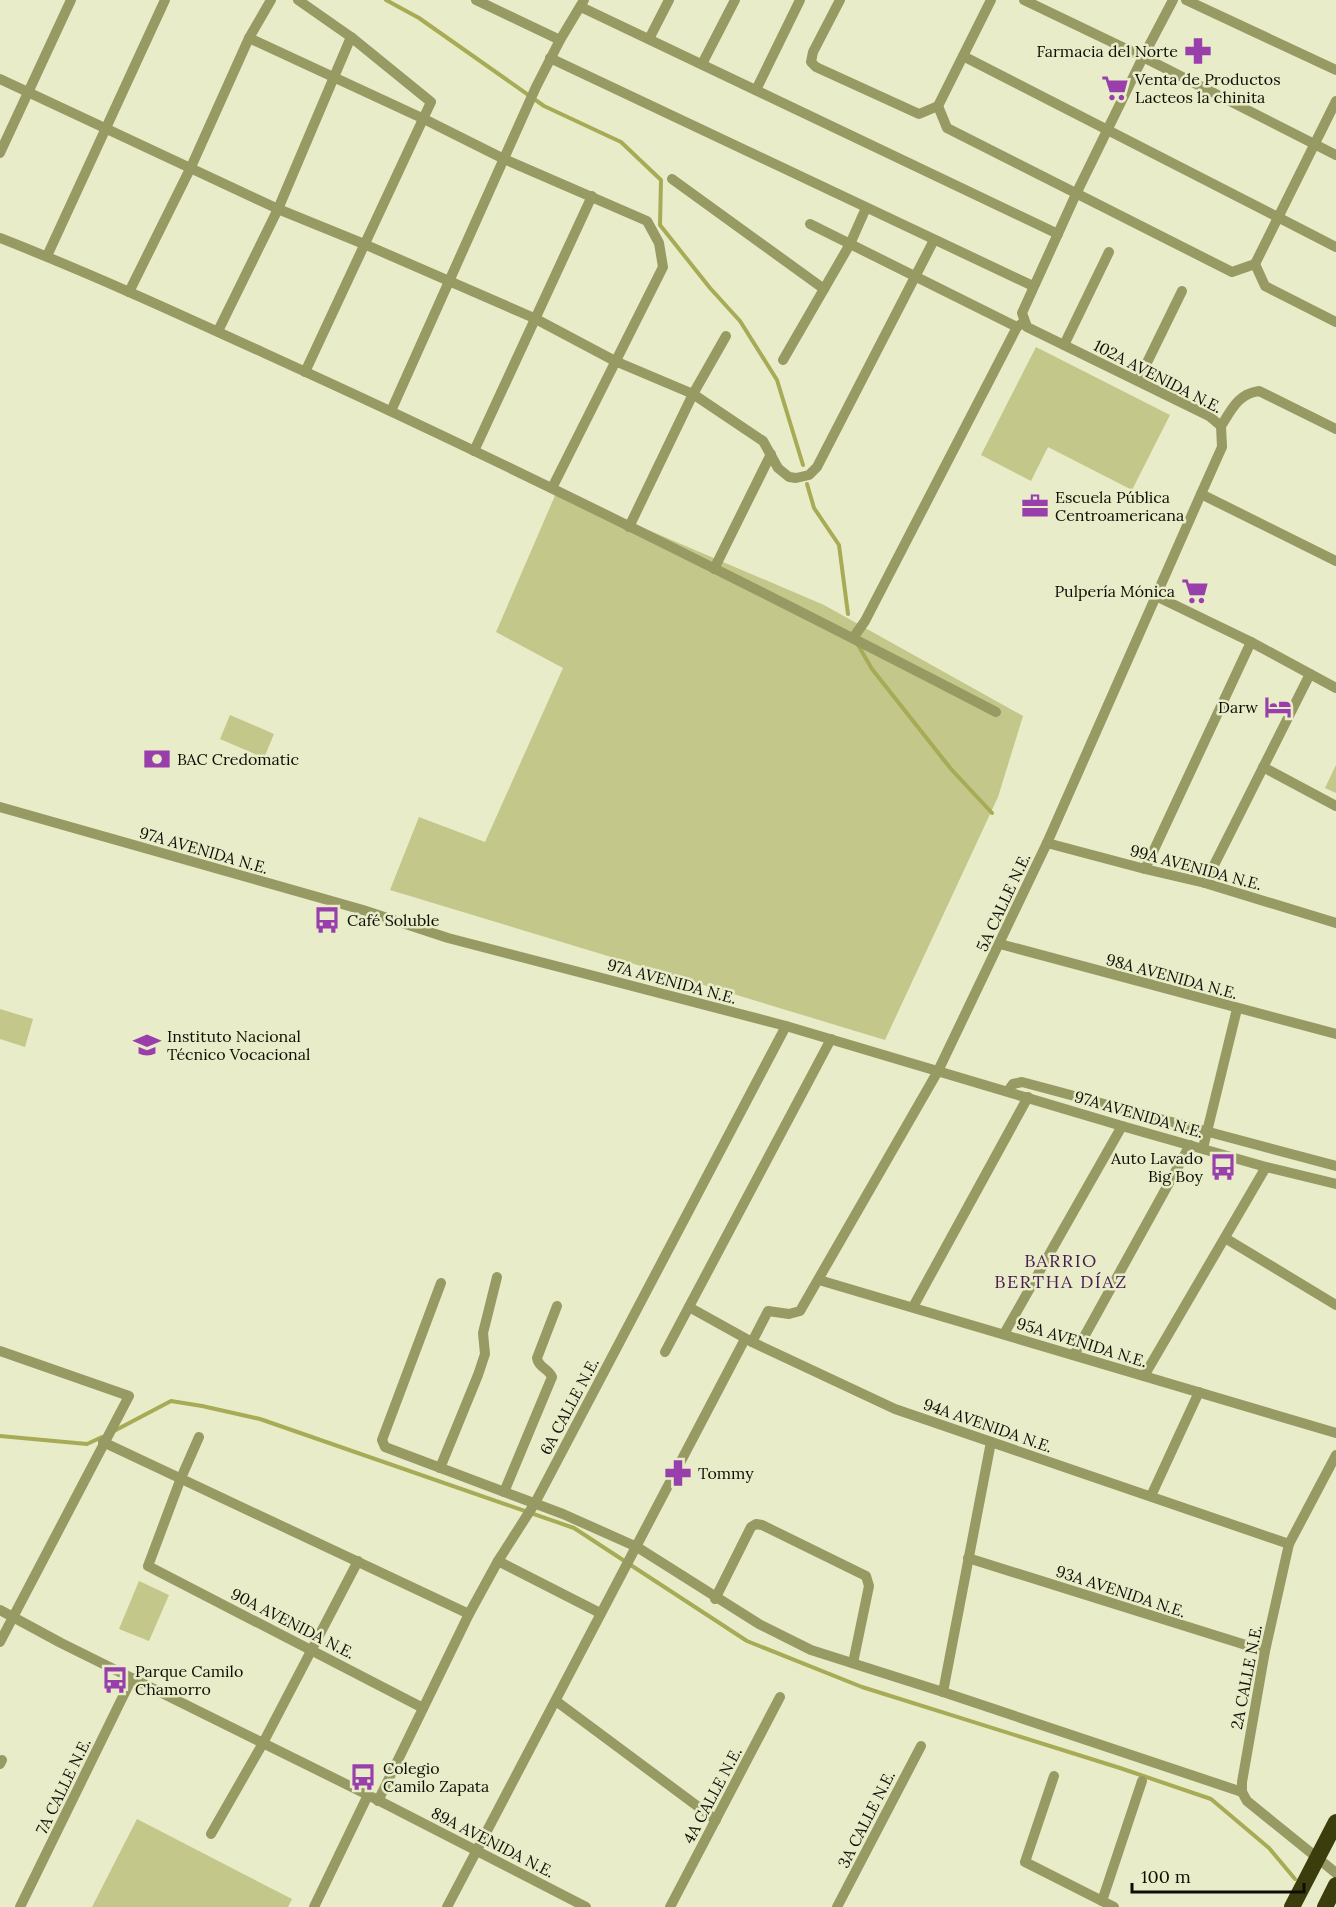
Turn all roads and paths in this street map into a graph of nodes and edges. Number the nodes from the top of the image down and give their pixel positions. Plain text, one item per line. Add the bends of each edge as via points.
1 (71, 0) edge
2 (165, 0) edge
3 (271, 0) edge
4 (297, 0) edge
5 (476, 0) edge
6 (669, 0) edge
7 (735, 0) edge
8 (800, 0) edge
9 (840, 0) edge
10 (991, 0) edge
11 (1023, 0) edge
12 (1173, 0) edge
13 (1186, 0) edge
14 (582, 3) edge
15 (351, 37) junction
16 (249, 38) junction
17 (649, 39) junction
18 (560, 40) junction
19 (963, 56) junction
20 (1143, 57) junction
21 (550, 58) junction
22 (702, 64) junction
23 (1336, 70) edge
24 (334, 77) junction
25 (0, 79) edge
26 (756, 90) junction
27 (28, 92) junction
28 (1336, 102) edge
29 (938, 106) junction
30 (424, 118) junction
31 (106, 128) junction
32 (1108, 131) junction
33 (1314, 145) junction
34 (0, 153) edge
35 (1336, 155) edge
36 (504, 159) junction
37 (191, 166) junction
38 (672, 179) dead end
39 (1076, 194) junction
40 (592, 196) junction
41 (866, 207) junction
42 (278, 209) junction
43 (1279, 218) junction
44 (810, 224) dead end
45 (1058, 234) junction
46 (0, 238) edge
47 (934, 240) junction
48 (364, 244) junction
49 (850, 244) junction
50 (1336, 247) edge
51 (1109, 252) dead end
52 (47, 256) junction
53 (1255, 264) junction
54 (915, 278) junction
55 (449, 282) junction
56 (1033, 286) junction
57 (824, 289) junction
58 (1182, 291) dead end
59 (129, 292) junction
60 (534, 318) junction
61 (1336, 322) edge
62 (1020, 324) junction
63 (218, 331) junction
64 (726, 336) dead end
65 (1064, 345) junction
66 (783, 360) dead end
67 (615, 361) junction
68 (305, 372) junction
69 (1138, 381) junction
70 (693, 394) junction
71 (391, 411) junction
72 (1221, 426) junction
73 (1336, 429) edge
74 (474, 450) junction
75 (771, 454) junction
76 (552, 488) junction
77 (1201, 494) junction
78 (629, 527) junction
79 (1336, 561) edge
80 (714, 569) junction
81 (1156, 596) junction
82 (853, 638) junction
83 (1251, 642) junction
84 (1310, 674) junction
85 (1336, 688) edge
86 (996, 712) dead end
87 (1263, 767) junction
88 (1336, 806) edge
89 (0, 807) edge
90 (1047, 843) junction
91 (1145, 869) junction
92 (1205, 883) junction
93 (1336, 923) edge
94 (1000, 944) junction
95 (1237, 1009) junction
96 (786, 1026) junction
97 (1336, 1034) edge
98 (831, 1039) junction
99 (938, 1071) junction
100 (1008, 1091) junction
101 (1028, 1097) junction
102 (1122, 1126) junction
103 (1207, 1131) junction
104 (1190, 1145) junction
105 (1203, 1148) junction
106 (1336, 1166) edge
107 (1266, 1167) junction
108 (1336, 1184) edge
109 (1225, 1238) junction
110 (497, 1277) dead end
111 (819, 1280) junction
112 (441, 1283) dead end
113 (1336, 1305) edge
114 (557, 1306) dead end
115 (690, 1307) junction
116 (913, 1307) junction
117 (1004, 1334) junction
118 (748, 1340) junction
119 (0, 1351) edge
120 (665, 1352) dead end
121 (1074, 1355) junction
122 (1144, 1376) junction
123 (1199, 1392) junction
124 (1336, 1433) edge
125 (199, 1437) dead end
126 (104, 1442) junction
127 (991, 1442) junction
128 (1336, 1455) edge
129 (440, 1468) junction
130 (181, 1478) junction
131 (504, 1492) junction
132 (1151, 1496) junction
133 (535, 1503) junction
134 (1289, 1544) junction
135 (637, 1547) junction
136 (968, 1558) junction
137 (358, 1560) junction
138 (498, 1561) junction
139 (716, 1599) junction
140 (0, 1610) edge
141 (600, 1613) junction
142 (469, 1614) junction
143 (13, 1617) junction
144 (0, 1642) edge
145 (312, 1650) junction
146 (1265, 1651) junction
147 (853, 1663) junction
148 (132, 1678) junction
149 (944, 1692) junction
150 (780, 1697) dead end
151 (556, 1701) junction
152 (423, 1708) junction
153 (263, 1743) junction
154 (921, 1746) dead end
155 (1054, 1776) dead end
156 (1143, 1781) dead end
157 (1242, 1792) junction
158 (373, 1798) junction
159 (716, 1820) junction
160 (1336, 1822) edge
161 (211, 1834) dead end
162 (477, 1850) junction
163 (1318, 1858) junction
164 (1336, 1873) edge
165 (1336, 1885) edge
166 (1102, 1901) junction
167 (20, 1907) edge
168 (314, 1907) edge
169 (447, 1907) edge
170 (586, 1907) edge
171 (670, 1907) edge
172 (837, 1907) edge
173 (1114, 1907) edge
174 (1292, 1907) edge
175 (1324, 1907) edge

1 - 27 street
2 - 31 street
3 - 16 street
4 - 15 street
5 - 18 street
6 - 17 street
7 - 22 street
8 - 26 street
9 - 29 street via 813,52 811,62 816,68 919,114
10 - 19 street
11 - 20 street
12 - 20 street
13 - 23 street
14 - 17 street
14 - 18 street
15 - 24 street
15 - 30 street via 431,102
16 - 24 street
16 - 37 street
17 - 22 street
18 - 21 street
19 - 29 street
19 - 32 street
20 - 32 street
20 - 33 street
21 - 36 street
21 - 41 street
22 - 26 street
24 - 30 street
24 - 42 street
25 - 27 street
26 - 45 street
27 - 31 street
27 - 34 street
28 - 33 street
29 - 39 street via 947,128
30 - 36 street
30 - 48 street
31 - 37 street
31 - 52 street
32 - 39 street
32 - 43 street
33 - 35 street
33 - 43 street
36 - 40 street
36 - 55 street
37 - 42 street
37 - 59 street
38 - 57 street
39 - 45 street
39 - 53 street via 1232,272
40 - 60 street
40 - 67 street via 647,220 659,243 663,267
41 - 47 street
41 - 49 street
42 - 48 street
42 - 63 street
43 - 50 street
43 - 53 street
44 - 49 street, 102A AVENIDA N.E.
45 - 56 street
46 - 52 street
47 - 54 street
47 - 56 street
48 - 55 street
48 - 68 street
49 - 54 street, 102A AVENIDA N.E.
49 - 57 street
51 - 65 street
52 - 59 street
53 - 61 street via 1265,286
54 - 62 street, 102A AVENIDA N.E.
54 - 75 street via 817,467 809,475 789,477 778,468
55 - 60 street
55 - 71 street
56 - 62 street
57 - 66 street
58 - 69 street
59 - 63 street
60 - 67 street
60 - 74 street
62 - 65 street, 102A AVENIDA N.E.
62 - 82 street
63 - 68 street
64 - 70 street
65 - 69 street, 102A AVENIDA N.E.
67 - 70 street
67 - 76 street
68 - 71 street
69 - 72 street, 102A AVENIDA N.E. via 1209,416
70 - 75 street via 763,441
70 - 78 street
71 - 74 street
72 - 73 street, 102A AVENIDA N.E. via 1240,398 1258,391
72 - 77 street, 5A CALLE N.E. via 1222,447
74 - 76 street
75 - 80 street
76 - 78 street
77 - 79 street
77 - 81 street, 5A CALLE N.E.
78 - 80 street
80 - 82 street
81 - 83 street
81 - 90 street, 5A CALLE N.E.
82 - 86 street
83 - 84 street
83 - 91 street
84 - 85 street
84 - 87 street
87 - 88 street
87 - 92 street
89 - 96 street, 97A AVENIDA N.E. via 363,910 448,938
90 - 91 street, 99A AVENIDA N.E.
90 - 94 street, 5A CALLE N.E.
91 - 92 street, 99A AVENIDA N.E.
92 - 93 street, 99A AVENIDA N.E.
94 - 95 street, 98A AVENIDA N.E.
94 - 99 street, 5A CALLE N.E.
95 - 97 street, 98A AVENIDA N.E.
95 - 103 street
96 - 98 street, 97A AVENIDA N.E.
96 - 133 street, 6A CALLE N.E.
98 - 99 street, 97A AVENIDA N.E.
98 - 115 street
99 - 100 street, 97A AVENIDA N.E.
99 - 111 street, 5A CALLE N.E.
100 - 101 street, 97A AVENIDA N.E.
100 - 103 street via 1013,1084 1022,1082
101 - 102 street, 97A AVENIDA N.E.
101 - 116 street
102 - 104 street, 97A AVENIDA N.E.
102 - 117 street
103 - 105 street
103 - 106 street
104 - 105 street, 97A AVENIDA N.E.
104 - 121 street
105 - 107 street, 97A AVENIDA N.E.
107 - 108 street, 97A AVENIDA N.E.
107 - 109 street
109 - 113 street
109 - 122 street
110 - 129 street via 483,1334 485,1354
111 - 116 street, 95A AVENIDA N.E.
111 - 118 street, 5A CALLE N.E. via 797,1313 768,1311
112 - 129 street via 382,1440 385,1447
114 - 131 street via 537,1358 552,1377
115 - 118 street, 94A AVENIDA N.E.
115 - 120 street
116 - 117 street, 95A AVENIDA N.E.
117 - 121 street, 95A AVENIDA N.E.
118 - 127 street, 94A AVENIDA N.E. via 895,1408
118 - 135 street
119 - 126 street via 129,1396
121 - 122 street, 95A AVENIDA N.E.
122 - 123 street, 95A AVENIDA N.E.
123 - 124 street, 95A AVENIDA N.E.
123 - 132 street
125 - 130 street
126 - 130 street
126 - 143 street
127 - 132 street, 94A AVENIDA N.E.
127 - 136 street
128 - 134 street, 2A CALLE N.E.
129 - 131 street
130 - 137 street
130 - 145 street, 90A AVENIDA N.E. via 148,1566
131 - 133 street
132 - 134 street, 94A AVENIDA N.E.
133 - 135 street
133 - 138 street, 6A CALLE N.E.
134 - 146 street, 2A CALLE N.E.
135 - 139 street
135 - 141 street
136 - 146 street, 93A AVENIDA N.E.
136 - 149 street
137 - 142 street
137 - 145 street
138 - 141 street
138 - 142 street, 6A CALLE N.E.
139 - 147 street via 812,1650
139 - 147 street via 751,1527 762,1525 865,1575 866,1606
140 - 143 street, 89A AVENIDA N.E.
141 - 151 street
142 - 152 street, 6A CALLE N.E.
143 - 144 street
143 - 148 street, 89A AVENIDA N.E.
145 - 152 street, 90A AVENIDA N.E.
145 - 153 street
146 - 157 street, 2A CALLE N.E.
147 - 149 street
148 - 153 street, 89A AVENIDA N.E.
148 - 167 street, 7A CALLE N.E.
149 - 157 street
150 - 159 street, 4A CALLE N.E.
151 - 159 street
151 - 162 street
152 - 158 street, 6A CALLE N.E.
153 - 158 street, 89A AVENIDA N.E.
153 - 161 street
154 - 172 street, 3A CALLE N.E.
155 - 166 street via 1025,1862
156 - 166 street
157 - 163 street via 1247,1801
158 - 162 street, 89A AVENIDA N.E.
158 - 168 street, 6A CALLE N.E.
159 - 171 street, 4A CALLE N.E.
160 - 163 highway
162 - 169 street
162 - 170 street, 89A AVENIDA N.E.
163 - 164 street
163 - 174 highway
165 - 175 highway
166 - 173 street

